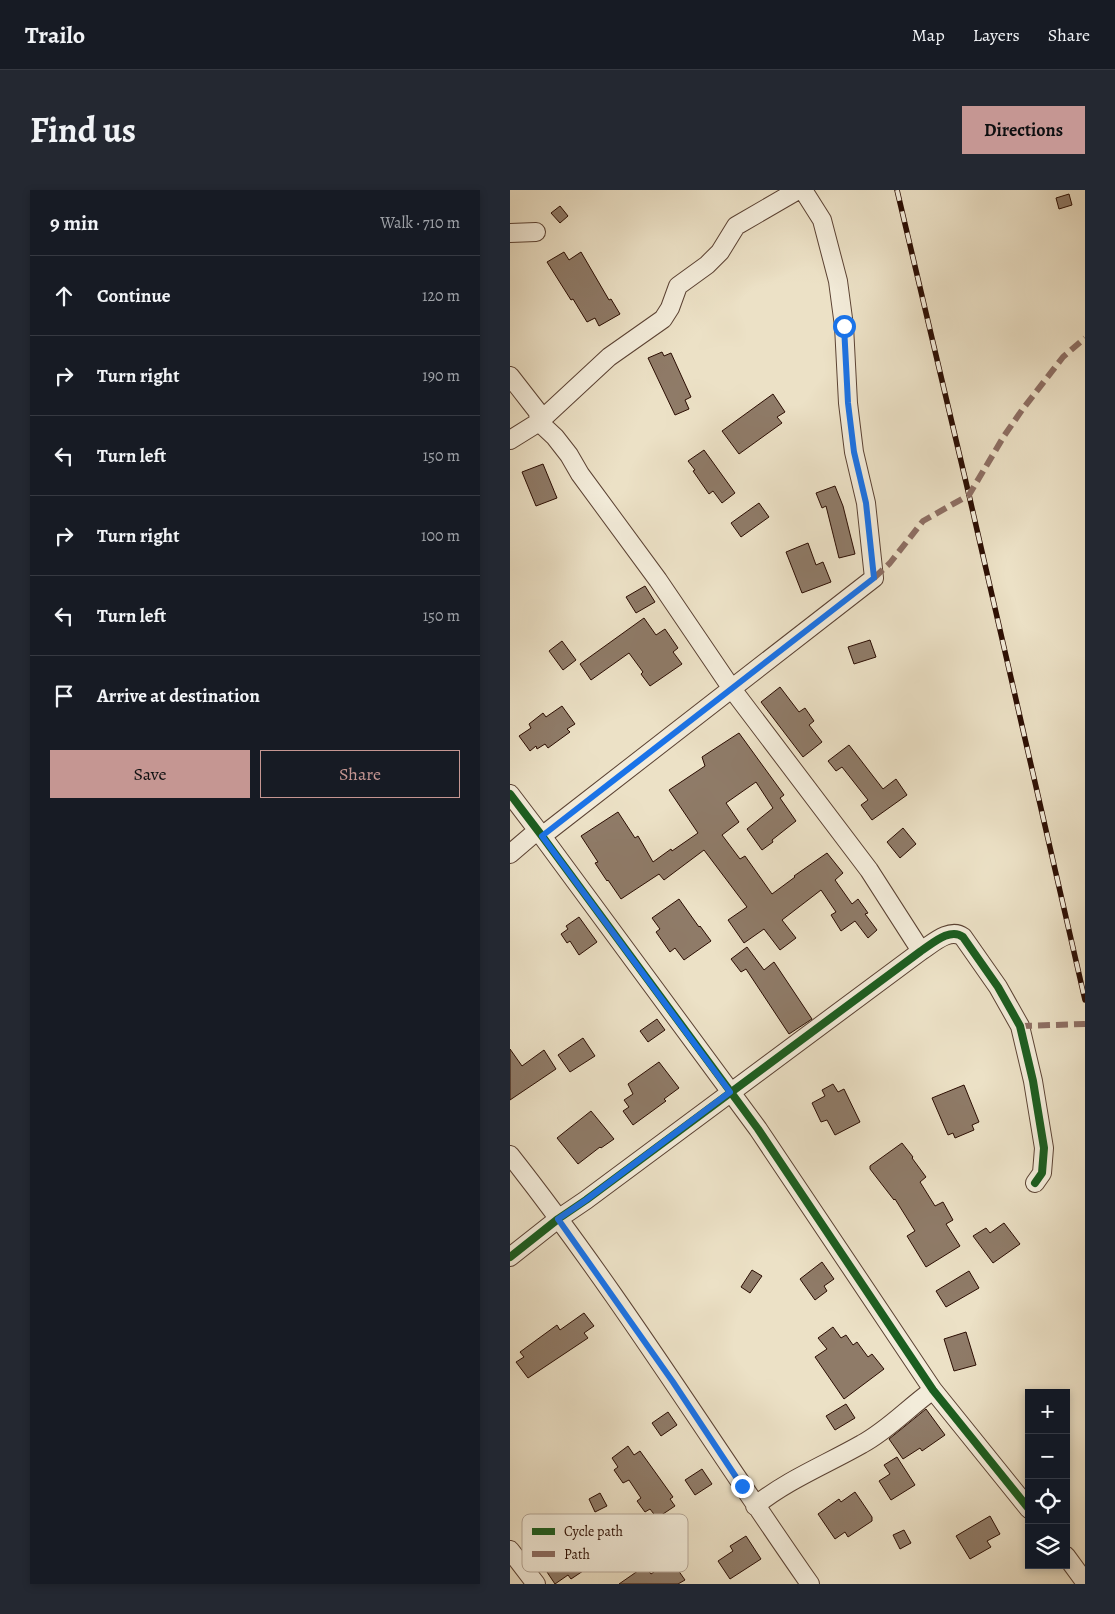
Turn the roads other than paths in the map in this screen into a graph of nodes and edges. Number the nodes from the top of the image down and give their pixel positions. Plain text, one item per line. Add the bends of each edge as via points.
1 (798, 190) edge
2 (803, 190) edge
3 (536, 232) dead end
4 (510, 233) edge
5 (510, 376) edge
6 (540, 422) junction
7 (510, 440) edge
8 (732, 689) junction
9 (510, 794) edge
10 (540, 833) junction
11 (510, 854) edge
12 (921, 951) junction
13 (730, 1092) junction
14 (510, 1154) edge
15 (1035, 1183) dead end
16 (558, 1219) junction
17 (510, 1257) edge
18 (933, 1390) junction
19 (1025, 1504) edge
20 (755, 1506) junction
21 (510, 1550) edge
22 (1070, 1561) edge
23 (522, 1566) edge
24 (527, 1572) edge
25 (1085, 1582) edge
26 (536, 1584) edge
27 (810, 1584) edge

1 - 6 street via 736,226 720,252 678,286 663,319 609,357
2 - 8 street via 822,220 838,281 854,452 866,503 874,578
3 - 4 street
5 - 6 street via 538,412
6 - 7 street
6 - 8 street via 569,455
8 - 10 street
8 - 12 street via 869,870
9 - 10 street
10 - 11 street
10 - 13 street
12 - 13 street
12 - 15 street via 946,935 959,934 963,937 998,987 1020,1026 1044,1148 1042,1173
13 - 16 street
13 - 18 street
14 - 16 street
16 - 17 street
16 - 20 street via 673,1382
18 - 19 street
18 - 20 street via 864,1444 789,1483
20 - 27 street
21 - 23 street
22 - 25 street
24 - 26 street

